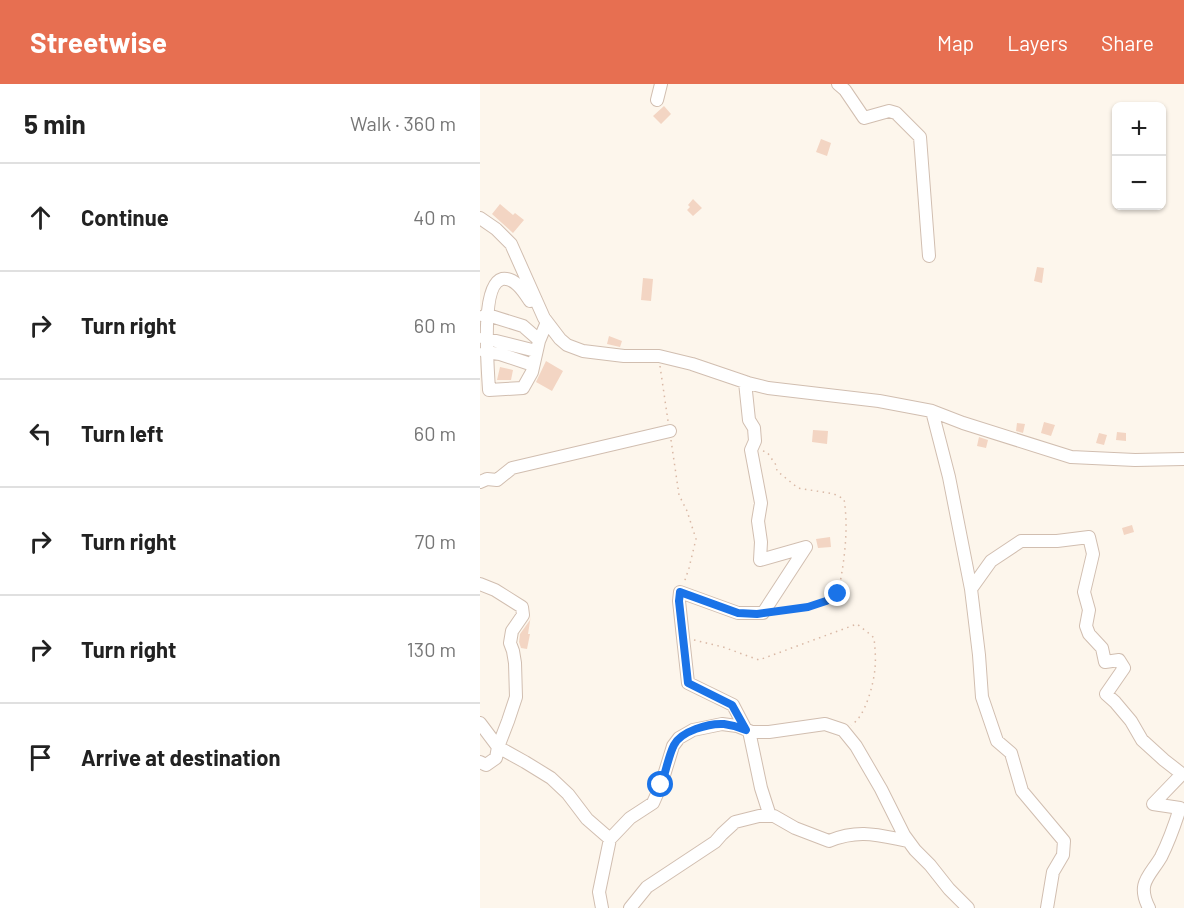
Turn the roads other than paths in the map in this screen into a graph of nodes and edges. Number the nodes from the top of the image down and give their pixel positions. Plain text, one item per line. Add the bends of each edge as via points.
1 (661, 84) edge
2 (838, 84) edge
3 (657, 100) dead end
4 (480, 218) edge
5 (929, 256) dead end
6 (484, 316) junction
7 (545, 320) junction
8 (484, 338) junction
9 (538, 345) junction
10 (485, 352) junction
11 (533, 365) junction
12 (745, 382) junction
13 (932, 411) junction
14 (670, 430) road end
15 (1184, 459) edge
16 (480, 482) edge
17 (480, 584) edge
18 (971, 589) junction
19 (480, 723) edge
20 (748, 730) junction
21 (498, 747) junction
22 (480, 762) edge
23 (1184, 780) edge
24 (1153, 804) junction
25 (770, 816) junction
26 (610, 839) junction
27 (908, 841) junction
28 (600, 907) edge
29 (630, 908) edge
30 (968, 908) edge
31 (1047, 908) edge
32 (1149, 908) edge

1 - 3 street
2 - 5 street via 864,118 896,112 920,137
4 - 7 street via 511,244
6 - 7 street via 491,290 498,280 505,279 521,288
6 - 8 street
6 - 9 street via 523,326
7 - 9 street
7 - 12 street via 567,345 583,351 659,356
8 - 9 street
8 - 10 street
9 - 11 street
10 - 11 street
10 - 11 street via 489,390 523,388
12 - 13 street
12 - 20 street via 749,420 755,434 751,450 761,503 760,560 806,547 763,613 738,613 680,592 679,601 688,683 732,705
13 - 15 street via 1071,457
13 - 18 street
14 - 16 street via 512,468 497,480
17 - 21 street via 522,607 523,615 512,631 510,643 516,697
18 - 24 street via 991,561 1021,541 1089,537 1093,554 1084,592 1089,610 1086,626 1102,648 1105,662 1119,660 1124,668 1106,694 1131,721 1142,740 1182,774
18 - 31 street via 982,697 997,741 1011,753 1022,791 1064,841 1063,855 1053,872
19 - 21 street
20 - 25 street
20 - 26 street via 722,724 693,730 679,738 653,803 630,818
20 - 27 street via 769,732 825,724 843,730 856,746
21 - 22 street via 496,758 486,765
21 - 26 street via 551,778
23 - 24 street
24 - 32 street via 1180,808 1175,826 1145,881
25 - 27 street via 829,841 861,834
25 - 29 street via 735,822 715,842 647,887
26 - 28 street via 599,892
27 - 30 street

